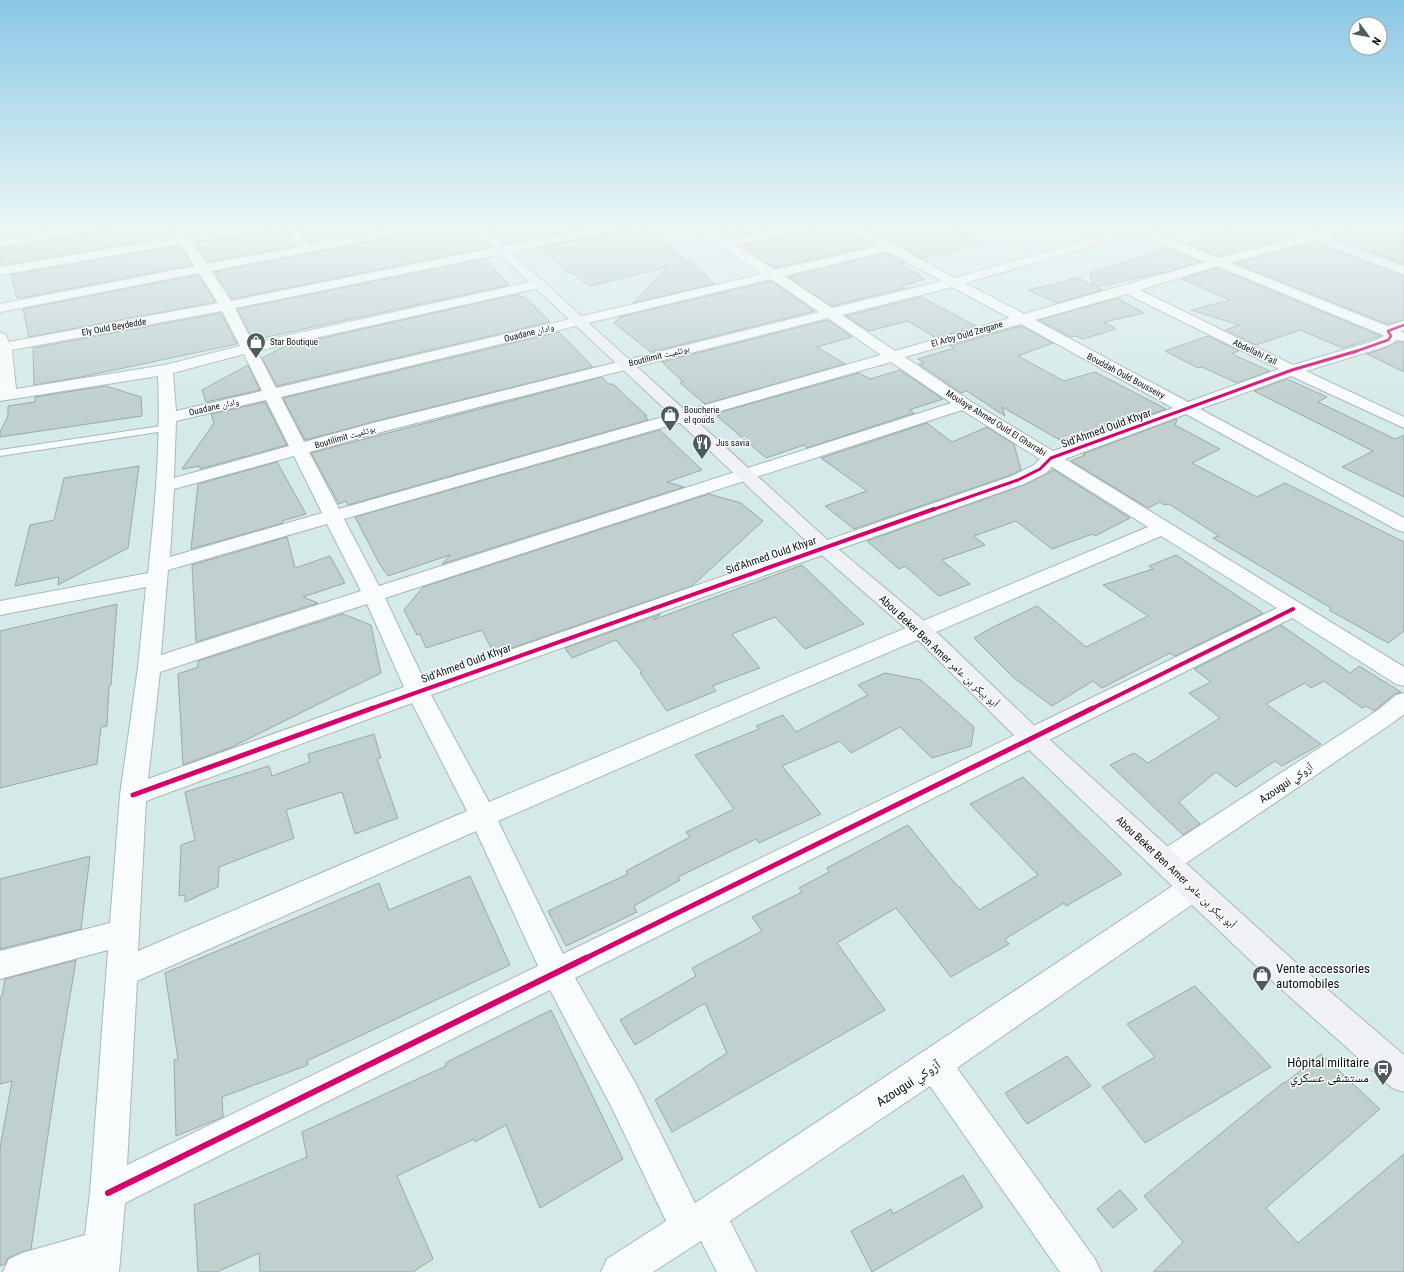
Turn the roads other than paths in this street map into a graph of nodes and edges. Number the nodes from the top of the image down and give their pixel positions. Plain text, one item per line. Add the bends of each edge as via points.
1 (123, 284) edge
2 (213, 284) edge
3 (333, 284) edge
4 (537, 284) edge
5 (539, 284) edge
6 (738, 284) edge
7 (787, 284) edge
8 (945, 284) edge
9 (958, 284) edge
10 (1143, 284) edge
11 (1276, 284) edge
12 (114, 286) joint
13 (1128, 289) junction
14 (226, 306) junction
15 (0, 308) edge
16 (831, 314) junction
17 (1020, 319) junction
18 (579, 321) junction
19 (1399, 331) edge
20 (2, 342) edge
21 (247, 348) junction
22 (892, 356) junction
23 (624, 364) junction
24 (165, 370) junction
25 (1292, 370) junction
26 (271, 394) junction
27 (4, 395) edge
28 (964, 404) junction
29 (1186, 409) junction
30 (682, 416) junction
31 (168, 423) junction
32 (1404, 423) edge
33 (298, 450) junction
34 (0, 453) edge
35 (1051, 458) junction
36 (746, 475) junction
37 (165, 486) junction
38 (333, 516) junction
39 (1404, 526) edge
40 (1163, 528) junction
41 (824, 547) junction
42 (158, 572) junction
43 (373, 595) junction
44 (0, 608) edge
45 (1293, 609) junction
46 (920, 629) junction
47 (149, 667) junction
48 (1404, 678) edge
49 (417, 690) junction
50 (1404, 701) edge
51 (1031, 738) junction
52 (133, 795) junction
53 (482, 815) junction
54 (1166, 862) junction
55 (1193, 888) junction
56 (124, 933) junction
57 (0, 965) edge
58 (556, 972) junction
59 (121, 973) junction
60 (935, 1065) junction
61 (1404, 1076) edge
62 (108, 1194) junction
63 (698, 1222) junction
64 (102, 1260) edge
65 (22, 1272) edge
66 (620, 1272) edge
67 (737, 1272) edge
68 (1082, 1272) edge

1 - 12 street
2 - 14 street
3 - 14 street, Ely Ould Beydedde
4 - 21 street
5 - 18 street, Abou Beker Ben Amer أبو بيكر بن عامر
6 - 18 street, Ouadane وادان
7 - 16 street, Moulaye Ahmed Ould El Gharrabi
8 - 16 street, Boutilimit بوتلميت
9 - 17 street, Bouddah Ould Bousseiry
10 - 13 street, El Arby Ould Zergane
11 - 19 street
12 - 15 street
13 - 17 street, El Arby Ould Zergane
13 - 25 street, Abdellahi Fall
14 - 20 street, Ely Ould Beydedde
14 - 21 street
16 - 22 street, Moulaye Ahmed Ould El Gharrabi
16 - 23 street, Boutilimit بوتلميت
17 - 22 street, El Arby Ould Zergane
17 - 29 street, Bouddah Ould Bousseiry
18 - 23 street, Abou Beker Ben Amer أبو بيكر بن عامر
18 - 26 street, Ouadane وادان
19 - 25 street, Sid'Ahmed Ould Khyar via 1379,344
20 - 27 street
21 - 24 street
21 - 26 street
22 - 28 street, Moulaye Ahmed Ould El Gharrabi
22 - 30 street, El Arby Ould Zergane
23 - 30 street, Abou Beker Ben Amer أبو بيكر بن عامر
23 - 33 street, Boutilimit بوتلميت
24 - 27 street
24 - 31 street
25 - 29 street, Sid'Ahmed Ould Khyar
25 - 32 street, Abdellahi Fall
26 - 31 street, Ouadane وادان
26 - 33 street
28 - 35 street, Moulaye Ahmed Ould El Gharrabi
28 - 36 street
29 - 35 street, Sid'Ahmed Ould Khyar
29 - 39 street, Bouddah Ould Bousseiry
30 - 36 street, Abou Beker Ben Amer أبو بيكر بن عامر
30 - 38 street, El Arby Ould Zergane
31 - 34 lane
31 - 37 street
33 - 37 street, Boutilimit بوتلميت
33 - 38 street
35 - 40 street, Moulaye Ahmed Ould El Gharrabi
35 - 41 street, Sid'Ahmed Ould Khyar via 1040,469 1018,480
36 - 41 street, Abou Beker Ben Amer أبو بيكر بن عامر
36 - 43 street
37 - 42 street
38 - 42 street, El Arby Ould Zergane
38 - 43 street
40 - 45 street, Moulaye Ahmed Ould El Gharrabi
40 - 46 street
41 - 46 street, Abou Beker Ben Amer أبو بيكر بن عامر
41 - 49 street, Sid'Ahmed Ould Khyar
42 - 44 street, El Arby Ould Zergane
42 - 47 street
43 - 47 street
43 - 49 street
45 - 48 street, Moulaye Ahmed Ould El Gharrabi
45 - 51 street
46 - 51 street, Abou Beker Ben Amer أبو بيكر بن عامر
46 - 53 street
47 - 52 street
49 - 52 street, Sid'Ahmed Ould Khyar
49 - 53 street
50 - 54 street, Azougui آزوكي via 1386,716
51 - 54 street, Abou Beker Ben Amer أبو بيكر بن عامر
51 - 58 street
52 - 56 street
53 - 58 street
53 - 59 street
54 - 55 street, Abou Beker Ben Amer أبو بيكر بن عامر
55 - 60 street, Azougui آزوكي
55 - 61 street, Abou Beker Ben Amer أبو بيكر بن عامر via 1282,970
56 - 57 street
56 - 59 street
58 - 62 street
58 - 63 street via 624,1096
59 - 62 street
60 - 63 street, Azougui آزوكي
60 - 68 street
62 - 64 street
63 - 66 street, Azougui آزوكي
63 - 67 street
64 - 65 street

